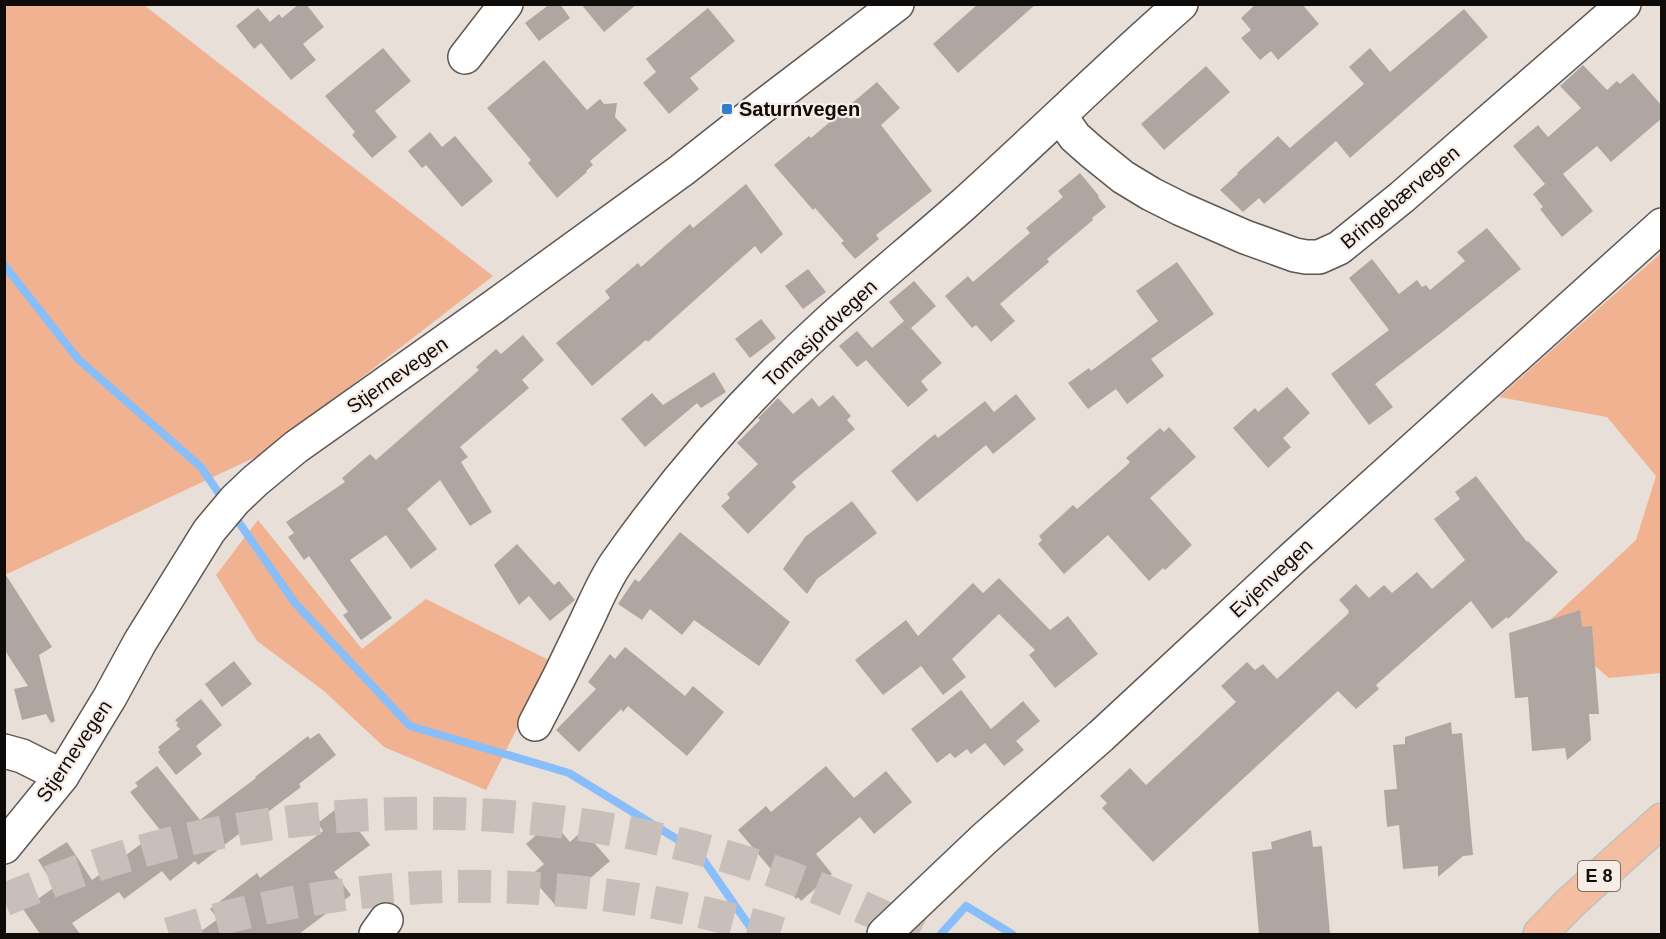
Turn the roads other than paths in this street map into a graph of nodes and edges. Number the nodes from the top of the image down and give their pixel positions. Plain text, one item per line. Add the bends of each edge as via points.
1 (506, 4) edge
2 (897, 4) edge
3 (1181, 4) edge
4 (1624, 4) edge
5 (465, 57) dead end
6 (1060, 116) junction
7 (1662, 225) edge
8 (535, 724) dead end
9 (4, 752) edge
10 (62, 776) junction
11 (1662, 820) edge
12 (4, 847) edge
13 (884, 934) edge
14 (1540, 934) edge

1 - 5 street
2 - 10 street, Stjernevegen via 682,170 296,447 255,481 226,510 198,549
3 - 6 street, Tomasjordvegen
4 - 6 street, Bringebærvegen via 1402,197 1339,248 1319,257 1306,258 1245,237 1151,194 1092,152
6 - 8 street, Tomasjordvegen via 827,323 717,435 615,565
7 - 13 street, Evjenvegen
9 - 10 street via 22,756
10 - 12 street, Stjernevegen
11 - 14 highway, E 8

